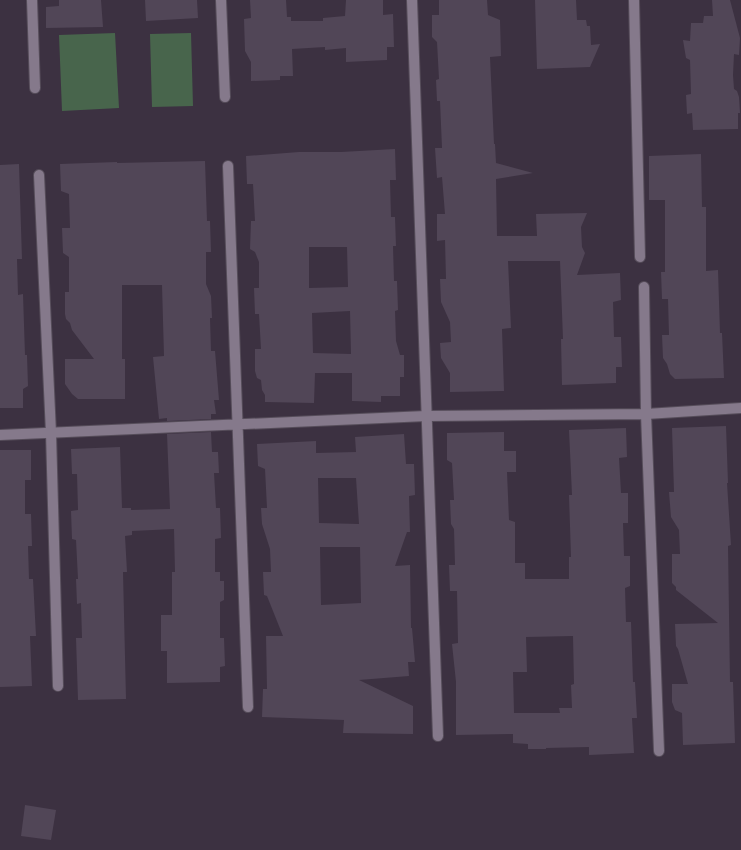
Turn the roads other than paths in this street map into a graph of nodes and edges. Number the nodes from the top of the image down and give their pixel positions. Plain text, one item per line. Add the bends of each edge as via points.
1 (32, 0) edge
2 (221, 0) edge
3 (412, 0) edge
4 (634, 0) edge
5 (35, 88) dead end
6 (225, 97) dead end
7 (228, 166) dead end
8 (39, 175) dead end
9 (640, 257) dead end
10 (644, 287) dead end
11 (741, 408) edge
12 (646, 414) junction
13 (426, 416) junction
14 (238, 425) junction
15 (51, 433) junction
16 (0, 435) edge
17 (58, 686) dead end
18 (248, 707) dead end
19 (438, 736) dead end
20 (660, 751) dead end

1 - 5 street
2 - 6 street
3 - 13 street
4 - 9 street
7 - 14 street
8 - 15 street
10 - 12 street
11 - 12 street
12 - 13 street
12 - 20 street
13 - 14 street
13 - 19 street
14 - 15 street
14 - 18 street
15 - 16 street
15 - 17 street

